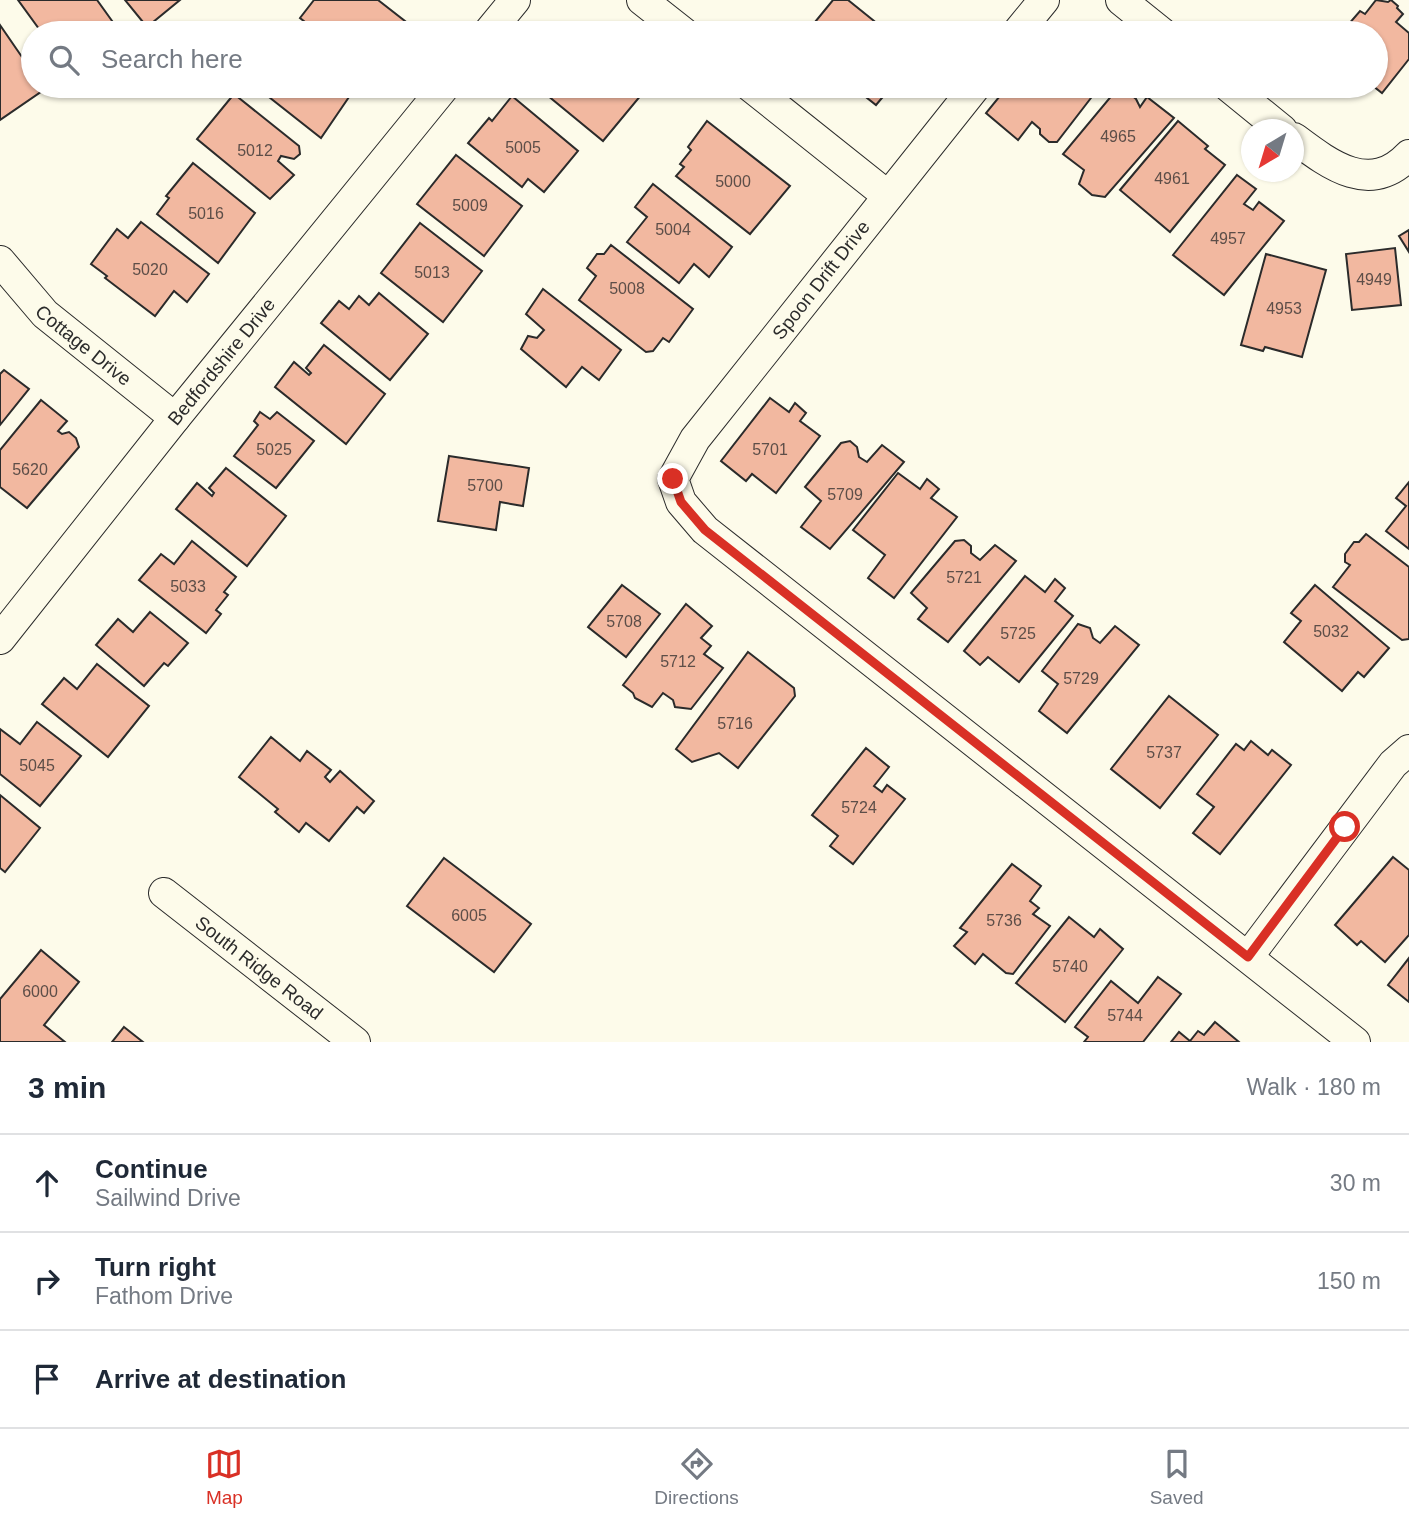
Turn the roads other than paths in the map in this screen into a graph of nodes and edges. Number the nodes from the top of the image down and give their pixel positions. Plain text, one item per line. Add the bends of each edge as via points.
1 (514, 0) edge
2 (642, 0) edge
3 (1044, 0) edge
4 (1121, 0) edge
5 (497, 21) edge
6 (669, 21) edge
7 (1027, 21) edge
8 (1147, 21) edge
9 (435, 98) edge
10 (765, 98) edge
11 (966, 98) edge
12 (1243, 98) edge
13 (1268, 119) edge
14 (1304, 146) edge
15 (1409, 155) edge
16 (888, 196) junction
17 (0, 261) edge
18 (175, 418) junction
19 (0, 639) edge
20 (1409, 750) edge
21 (164, 892) dead end
22 (1248, 957) junction
23 (355, 1042) edge
24 (1355, 1042) edge

1 - 5 street
2 - 6 street
3 - 7 street
4 - 8 street
9 - 18 street, Bedfordshire Drive
10 - 16 street
11 - 16 street, Spoon Drift Drive
12 - 13 street
14 - 15 street via 1350,173 1372,176 1398,167
16 - 22 street, Spoon Drift Drive via 695,439 673,479 681,502 705,530
17 - 18 street, Cottage Drive via 45,314
18 - 19 street, Bedfordshire Drive
20 - 22 street via 1393,764
21 - 23 street, South Ridge Road
22 - 24 street

